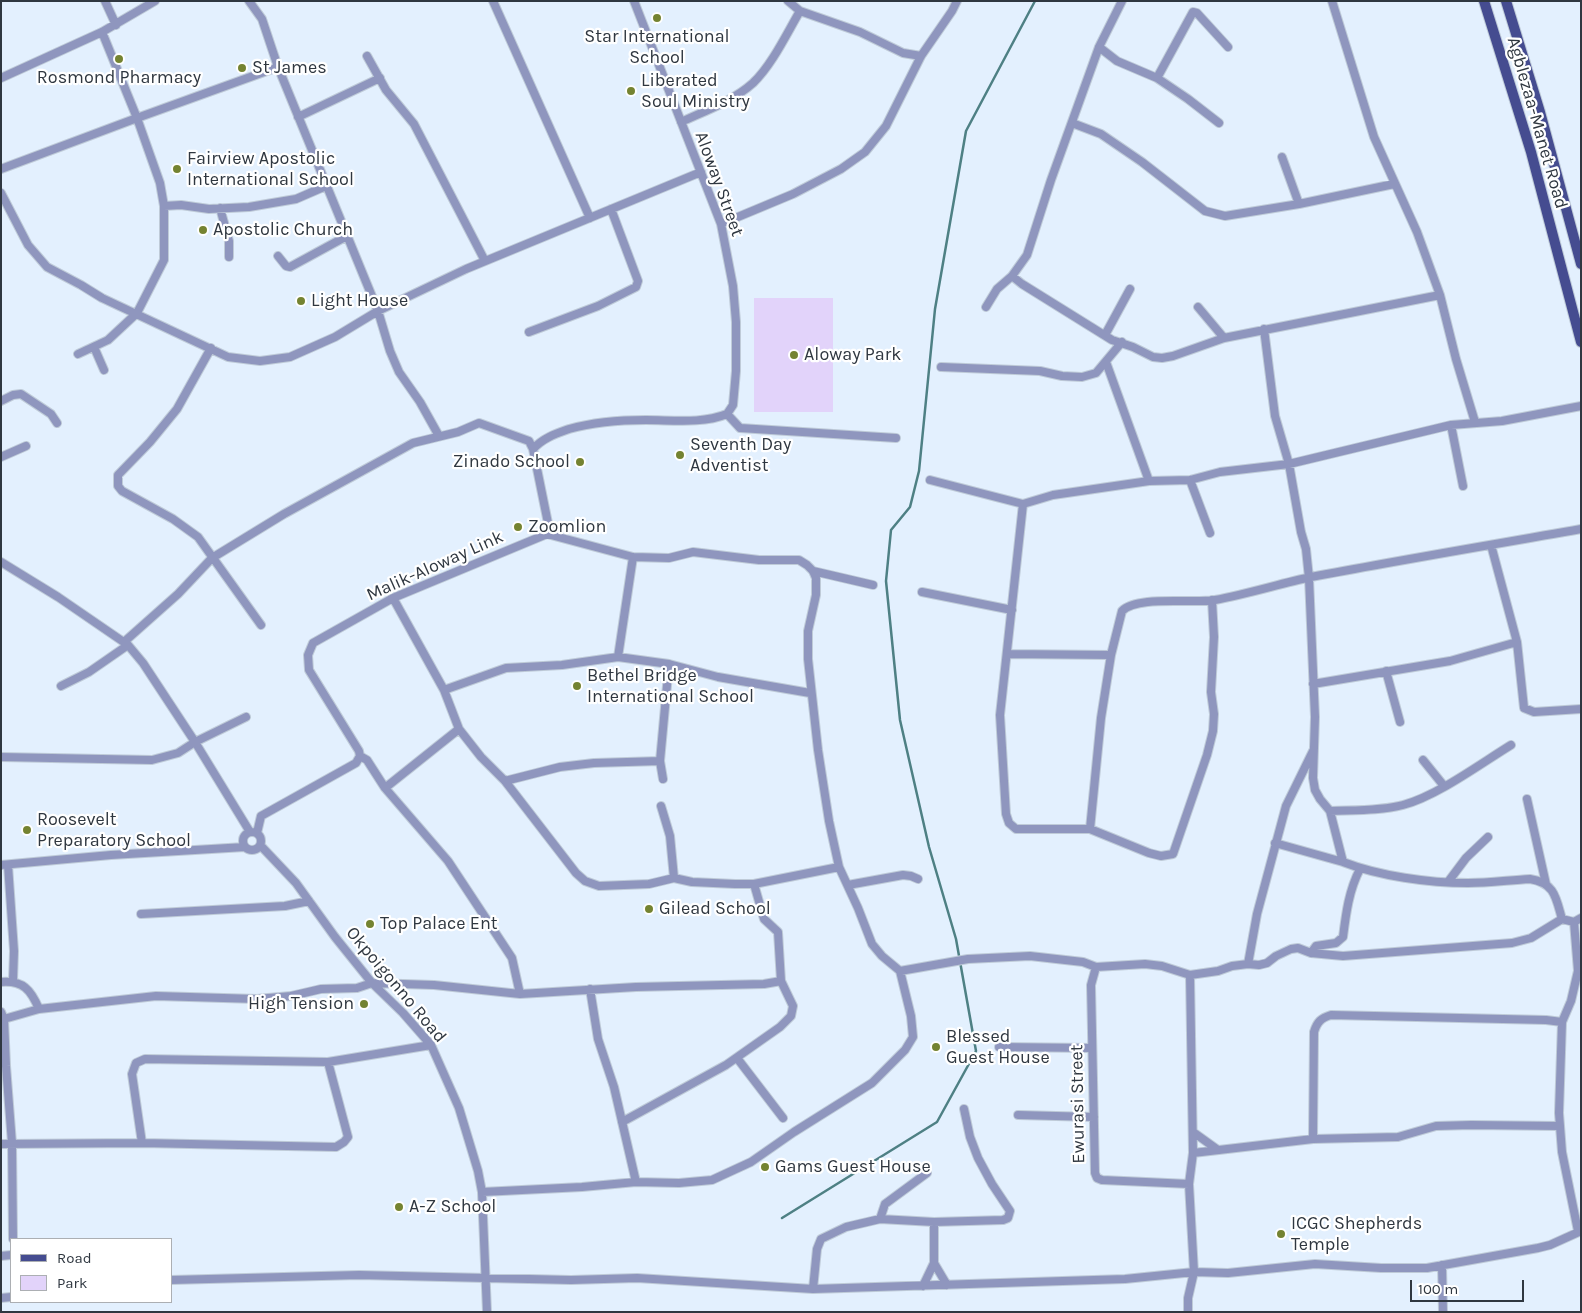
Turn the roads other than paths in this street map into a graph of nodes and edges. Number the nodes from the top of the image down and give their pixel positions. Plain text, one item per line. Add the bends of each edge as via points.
1 (105, 1) edge
2 (155, 1) edge
3 (249, 1) edge
4 (493, 1) edge
5 (634, 1) edge
6 (788, 1) edge
7 (957, 1) edge
8 (1122, 1) edge
9 (1332, 1) edge
10 (1484, 1) edge
11 (1506, 1) edge
12 (800, 11) junction
13 (116, 25) junction
14 (102, 32) junction
15 (1099, 47) junction
16 (1228, 47) dead end
17 (367, 56) dead end
18 (921, 56) junction
19 (278, 67) junction
20 (1, 78) edge
21 (380, 78) junction
22 (1157, 78) junction
23 (298, 117) junction
24 (137, 118) junction
25 (681, 122) junction
26 (1072, 123) junction
27 (1219, 123) dead end
28 (1282, 157) dead end
29 (1, 169) edge
30 (701, 172) junction
31 (1394, 184) junction
32 (326, 186) junction
33 (1, 193) edge
34 (3, 204) edge
35 (1299, 204) junction
36 (164, 206) junction
37 (220, 208) junction
38 (611, 209) junction
39 (590, 218) junction
40 (721, 224) junction
41 (347, 236) junction
42 (278, 256) dead end
43 (229, 257) dead end
44 (485, 261) junction
45 (1581, 264) edge
46 (1012, 276) junction
47 (1130, 289) dead end
48 (1440, 295) junction
49 (1198, 307) dead end
50 (986, 308) dead end
51 (378, 311) junction
52 (137, 313) junction
53 (1264, 329) junction
54 (529, 332) dead end
55 (1104, 335) junction
56 (1224, 338) junction
57 (1122, 342) junction
58 (1581, 342) edge
59 (94, 347) junction
60 (211, 348) junction
61 (78, 354) dead end
62 (1106, 362) junction
63 (941, 366) dead end
64 (104, 370) dead end
65 (1, 401) edge
66 (1581, 406) edge
67 (727, 414) junction
68 (57, 422) dead end
69 (1475, 422) junction
70 (1451, 425) junction
71 (439, 436) junction
72 (896, 438) dead end
73 (26, 446) dead end
74 (532, 449) junction
75 (1, 457) edge
76 (1289, 464) junction
77 (930, 480) dead end
78 (1190, 480) junction
79 (1149, 481) junction
80 (1463, 486) dead end
81 (1023, 504) junction
82 (1581, 529) edge
83 (1210, 533) dead end
84 (547, 534) junction
85 (1491, 545) junction
86 (633, 557) junction
87 (212, 558) junction
88 (3, 564) edge
89 (812, 571) junction
90 (1, 573) edge
91 (1309, 578) junction
92 (873, 585) dead end
93 (922, 592) dead end
94 (392, 598) junction
95 (1212, 600) junction
96 (1012, 610) junction
97 (261, 625) dead end
98 (1517, 642) junction
99 (126, 643) junction
100 (1007, 654) junction
101 (1111, 655) junction
102 (618, 657) junction
103 (669, 664) junction
104 (1386, 671) junction
105 (1313, 684) junction
106 (61, 686) dead end
107 (444, 690) junction
108 (810, 693) junction
109 (1581, 709) edge
110 (246, 717) dead end
111 (1400, 722) dead end
112 (459, 729) junction
113 (195, 742) junction
114 (1511, 745) dead end
115 (1314, 749) junction
116 (360, 756) junction
117 (1, 757) edge
118 (1424, 760) dead end
119 (660, 762) junction
120 (663, 779) dead end
121 (505, 781) junction
122 (1444, 786) junction
123 (385, 788) junction
124 (1527, 799) dead end
125 (661, 806) dead end
126 (1330, 811) junction
127 (1090, 829) junction
128 (253, 833) junction
129 (1488, 837) dead end
130 (1275, 843) junction
131 (261, 846) junction
132 (245, 847) junction
133 (1343, 862) junction
134 (5, 865) edge
135 (839, 867) junction
136 (1360, 869) junction
137 (674, 878) junction
138 (918, 879) dead end
139 (1448, 882) junction
140 (754, 884) junction
141 (1546, 884) junction
142 (848, 885) junction
143 (309, 901) junction
144 (141, 914) dead end
145 (1562, 919) junction
146 (1577, 920) edge
147 (1311, 952) junction
148 (1248, 964) junction
149 (1096, 967) junction
150 (900, 971) junction
151 (1190, 975) junction
152 (14, 981) junction
153 (780, 981) junction
154 (1, 982) edge
155 (372, 983) junction
156 (590, 989) junction
157 (520, 994) junction
158 (40, 1009) junction
159 (3, 1015) edge
160 (1562, 1022) junction
161 (431, 1045) junction
162 (999, 1047) dead end
163 (1092, 1048) junction
164 (737, 1058) junction
165 (328, 1062) junction
166 (4, 1066) edge
167 (964, 1109) dead end
168 (1018, 1114) dead end
169 (1094, 1117) junction
170 (783, 1118) dead end
171 (622, 1122) junction
172 (1560, 1126) junction
173 (1193, 1132) junction
174 (1313, 1139) junction
175 (142, 1143) junction
176 (1, 1144) edge
177 (12, 1144) junction
178 (1218, 1150) junction
179 (1193, 1153) junction
180 (927, 1173) dead end
181 (636, 1182) junction
182 (1189, 1184) junction
183 (482, 1192) junction
184 (880, 1219) junction
185 (934, 1222) junction
186 (1579, 1231) edge
187 (13, 1238) edge
188 (934, 1263) junction
189 (1442, 1265) junction
190 (1194, 1272) junction
191 (486, 1278) junction
192 (172, 1280) edge
193 (947, 1285) junction
194 (923, 1286) junction
195 (813, 1289) junction
196 (487, 1312) edge
197 (1188, 1312) edge
198 (1443, 1312) edge

1 - 13 street
2 - 13 street
3 - 19 street via 262,19
4 - 39 street
5 - 25 street, Aloway Street
6 - 12 street
7 - 18 street
8 - 15 street
9 - 31 street via 1374,137
10 - 58 main road, Agblezaa-Manet Road via 1531,152
11 - 45 main road, Agblezaa-Manet Road
12 - 18 street via 860,32 903,53
12 - 25 street via 770,61 753,82 725,101
13 - 14 street
14 - 20 street
14 - 24 street
15 - 22 street via 1117,61
15 - 26 street
16 - 22 street via 1193,12
17 - 21 street
18 - 40 street via 886,126 865,152 841,169 793,194
19 - 23 street
19 - 24 street
21 - 23 street
21 - 44 street via 414,124
22 - 27 street
23 - 32 street
24 - 29 street
24 - 36 street via 160,183
25 - 30 street, Aloway Street
26 - 35 street via 1101,134 1211,213 1226,216
26 - 46 street via 1026,254
28 - 35 street
30 - 38 street
30 - 40 street, Aloway Street
31 - 35 street
31 - 48 street via 1417,232
32 - 37 street via 296,199
32 - 41 street
33 - 34 street
34 - 52 street via 28,246 47,267 102,298
36 - 37 street
36 - 52 street via 164,260
37 - 43 street via 229,241
38 - 39 street
38 - 54 street via 638,281 636,287 598,306
39 - 44 street
40 - 67 street, Aloway Street via 736,322 733,405
41 - 42 street via 290,267
41 - 51 street
44 - 51 street
46 - 50 street via 997,289
46 - 55 street
47 - 55 street
48 - 53 street
48 - 69 street
49 - 56 street
51 - 60 street via 335,337 290,357 260,360 228,357
51 - 71 street via 399,372
52 - 59 street via 108,340
52 - 60 street
53 - 56 street
53 - 76 street via 1275,416
55 - 57 street
56 - 57 street via 1162,358
57 - 62 street
59 - 61 street
59 - 64 street
60 - 87 street via 177,408 117,480 122,491 198,537
62 - 63 street via 1096,373 1082,377 1040,371
62 - 79 street
65 - 68 street via 21,394 51,414
66 - 69 street
67 - 72 street via 740,428
67 - 74 street via 713,419 627,420 592,424 553,434
69 - 70 street
70 - 76 street
70 - 80 street
71 - 74 street via 479,423 528,441
71 - 87 street via 413,443
73 - 75 street
74 - 84 street via 549,528
76 - 78 street via 1220,472
76 - 91 street
77 - 81 street
78 - 79 street
78 - 83 street
79 - 81 street via 1053,494
81 - 96 street
82 - 85 street
84 - 86 street
84 - 94 street, Malik-Aloway Link
85 - 91 street
85 - 98 street
86 - 89 street via 669,558 693,552 759,560 799,560
86 - 102 street
87 - 97 street
87 - 99 street
88 - 90 street
88 - 99 street
89 - 92 street
89 - 108 street via 816,578 816,595 808,631
91 - 95 street
91 - 105 street
93 - 96 street
94 - 107 street
94 - 116 street, Malik-Aloway Link via 313,643 308,655 309,670
95 - 101 street via 1130,605 1122,611
95 - 127 street via 1213,731 1173,854 1149,853
96 - 100 street
98 - 104 street via 1450,660
98 - 109 street via 1524,708 1534,712
99 - 106 street via 88,672
99 - 113 street via 144,663
100 - 101 street
100 - 127 street via 1000,715 1009,823 1016,829
101 - 127 street
102 - 103 street
102 - 107 street via 506,668
103 - 108 street via 718,677
103 - 119 street
104 - 105 street
104 - 111 street
105 - 115 street
107 - 112 street
108 - 135 street
110 - 113 street
112 - 121 street
112 - 123 street
113 - 117 street via 178,753 152,760
113 - 128 street
114 - 122 street
115 - 126 street via 1315,790
115 - 130 street via 1286,806
116 - 123 street, Malik-Aloway Link via 367,760
116 - 128 street via 356,763 261,816
118 - 122 street
119 - 120 street
119 - 121 street via 560,767
121 - 137 street via 585,881 598,886 649,884
122 - 126 street via 1425,798 1402,806
123 - 157 street, Malik-Aloway Link via 448,862 512,958
124 - 141 street
125 - 137 street via 670,836
126 - 133 street
128 - 131 street via 261,836
128 - 132 street via 243,838
129 - 139 street
130 - 133 street
130 - 148 street
131 - 132 street via 251,851
131 - 143 street, Okpoigonno Road
132 - 134 street
133 - 136 street
134 - 152 street
135 - 140 street
135 - 142 street
136 - 139 street
136 - 147 street via 1347,907 1343,937 1336,943 1316,946
137 - 140 street via 692,882
138 - 142 street via 903,874
139 - 141 street via 1530,879
140 - 153 street via 764,919 778,932
141 - 145 street via 1555,893
142 - 150 street via 872,944
143 - 144 street via 284,906
143 - 155 street, Okpoigonno Road
145 - 146 street
145 - 147 street via 1531,938 1512,943 1343,956
146 - 160 street via 1578,971
147 - 148 street via 1291,949 1267,963
148 - 151 street
149 - 150 street via 1083,962 1042,957 968,959
149 - 151 street via 1145,964
149 - 163 street, Ewurasi Street via 1091,985
150 - 181 street via 913,1037 905,1050 872,1083 751,1162 712,1180
151 - 173 street
152 - 154 street
152 - 158 street via 28,990
153 - 156 street
153 - 164 street via 793,1006 790,1016
155 - 157 street via 434,985
155 - 158 street via 357,988 257,999 156,996
155 - 161 street, Okpoigonno Road
156 - 157 street
156 - 171 street via 598,1039
158 - 159 street
159 - 166 street
160 - 172 street
160 - 174 street via 1331,1015 1323,1018 1314,1032
161 - 165 street
161 - 183 street, Okpoigonno Road via 459,1108
162 - 163 street
163 - 169 street, Ewurasi Street
164 - 170 street
164 - 171 street
165 - 175 street via 145,1059 136,1064 132,1074
165 - 175 street via 348,1136 336,1147
166 - 177 street
167 - 185 street via 975,1152 1010,1215 1003,1220
168 - 169 street
169 - 182 street, Ewurasi Street via 1097,1178
171 - 181 street
172 - 174 street via 1471,1124 1436,1126 1398,1137
172 - 186 street via 1562,1152
173 - 178 street
173 - 179 street
174 - 178 street
175 - 177 street
176 - 177 street
177 - 187 street
178 - 179 street
179 - 182 street
180 - 184 street via 885,1204
181 - 183 street
182 - 190 street
183 - 191 street, Okpoigonno Road
184 - 185 street
184 - 195 street via 846,1227 821,1239
185 - 188 street
186 - 189 street via 1538,1248
188 - 193 street
188 - 194 street
189 - 190 street via 1381,1268 1315,1264 1228,1273
189 - 198 street
190 - 193 street via 1125,1279
190 - 197 street
191 - 192 street via 359,1275
191 - 195 street via 637,1278
191 - 196 street, Okpoigonno Road
193 - 194 street
194 - 195 street

